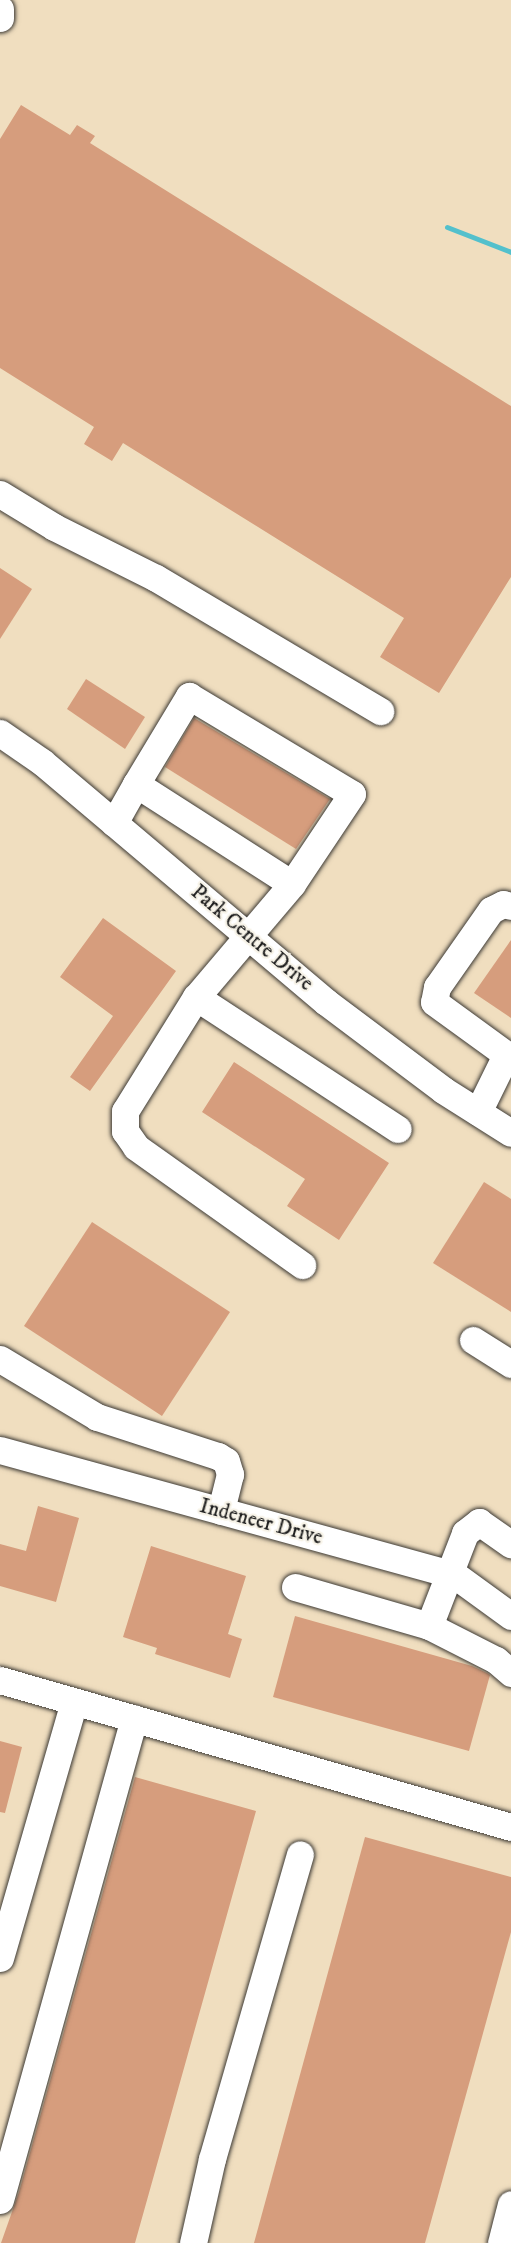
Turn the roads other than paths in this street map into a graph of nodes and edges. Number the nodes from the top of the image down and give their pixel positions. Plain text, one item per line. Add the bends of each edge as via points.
1 (0, 9) edge
2 (0, 18) edge
3 (0, 494) edge
4 (380, 711) dead end
5 (0, 733) edge
6 (136, 784) junction
7 (114, 823) junction
8 (292, 884) junction
9 (511, 906) edge
10 (251, 936) junction
11 (196, 998) junction
12 (508, 1057) edge
13 (478, 1112) junction
14 (398, 1129) dead end
15 (511, 1133) edge
16 (302, 1265) dead end
17 (473, 1340) dead end
18 (0, 1359) edge
19 (511, 1364) edge
20 (0, 1450) edge
21 (221, 1511) junction
22 (511, 1544) edge
23 (448, 1574) junction
24 (295, 1587) dead end
25 (511, 1616) edge
26 (429, 1626) junction
27 (511, 1673) edge
28 (0, 1680) edge
29 (74, 1701) junction
30 (134, 1718) junction
31 (511, 1827) edge
32 (300, 1854) dead end
33 (8, 1904) edge
34 (0, 1958) edge
35 (8, 2138) edge
36 (0, 2200) edge
37 (511, 2204) edge
38 (193, 2243) edge
39 (501, 2243) edge

1 - 2 street
3 - 4 street via 54,527 156,578
5 - 7 street, Park Centre Drive via 42,762
6 - 7 street
6 - 8 street
6 - 8 street via 189,696 352,794
7 - 10 street, Park Centre Drive
8 - 10 street
9 - 12 street via 503,904 491,910 437,987 434,1002
10 - 11 street
10 - 13 street, Park Centre Drive via 326,1002
11 - 14 street
11 - 16 street via 125,1111 125,1131 136,1147
12 - 13 street
13 - 15 street, Park Centre Drive
17 - 19 street
18 - 21 street via 97,1417 226,1461 230,1474
20 - 21 street, Indeneer Drive
21 - 23 street, Indeneer Drive
22 - 23 street via 479,1522 465,1533
23 - 25 street, Indeneer Drive
23 - 26 street
24 - 26 street
26 - 27 street via 496,1660
28 - 29 street
29 - 30 street
29 - 33 street
30 - 31 street
30 - 35 street
32 - 38 street via 212,2159
33 - 34 street
35 - 36 street
37 - 39 street

